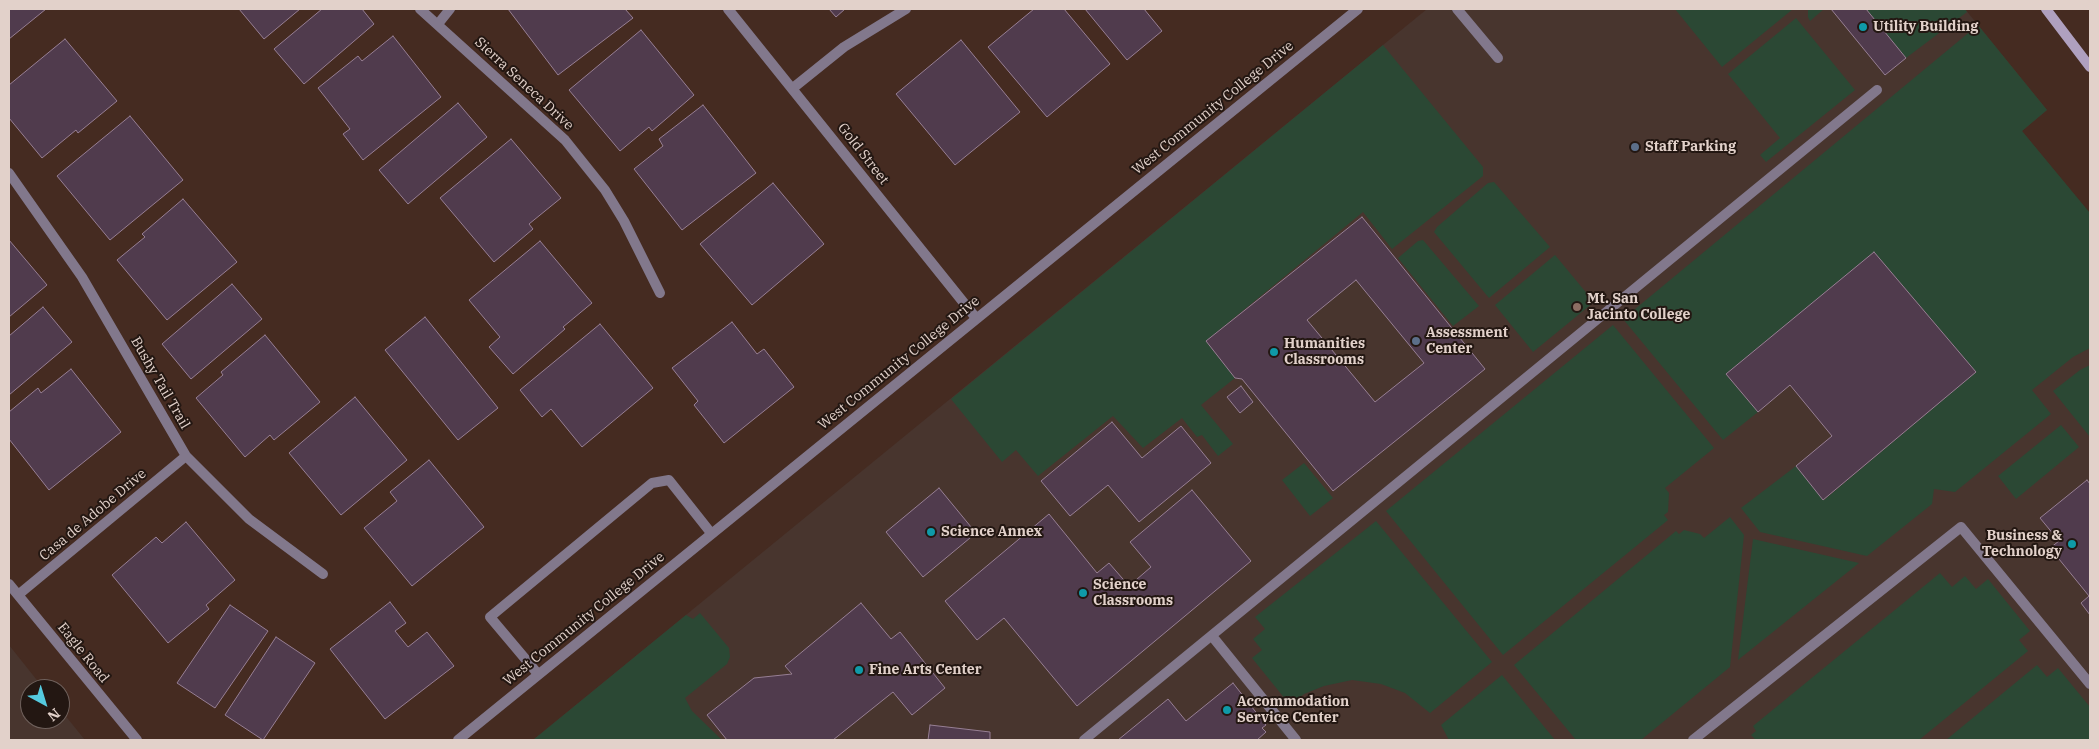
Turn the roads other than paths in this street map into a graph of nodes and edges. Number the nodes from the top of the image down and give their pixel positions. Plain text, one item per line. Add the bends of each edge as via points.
1 (420, 9) edge
2 (450, 9) edge
3 (728, 9) edge
4 (906, 9) edge
5 (1358, 9) edge
6 (1457, 9) edge
7 (2046, 9) edge
8 (438, 24) junction
9 (1498, 58) dead end
10 (2090, 66) edge
11 (793, 88) junction
12 (1877, 90) dead end
13 (9, 173) edge
14 (660, 293) dead end
15 (976, 318) junction
16 (186, 456) junction
17 (711, 533) junction
18 (323, 574) dead end
19 (9, 584) edge
20 (18, 595) junction
21 (1212, 636) junction
22 (538, 674) junction
23 (2090, 684) edge
24 (137, 740) edge
25 (458, 740) edge
26 (1084, 740) edge
27 (1296, 740) edge
28 (1696, 740) edge

1 - 8 street, Sierra Seneca Drive
2 - 8 street
3 - 11 street, Gold Street
4 - 11 street via 844,47
5 - 15 street, West Community College Drive
6 - 9 street
7 - 10 main road
8 - 14 street, Sierra Seneca Drive via 565,140 605,190 624,220
11 - 15 street, Gold Street
12 - 21 street
13 - 16 street, Bushy Tail Trail via 82,277
15 - 17 street, West Community College Drive
16 - 18 street, Bushy Tail Trail via 249,519
16 - 20 street, Casa de Adobe Drive
17 - 22 street, West Community College Drive
17 - 22 street via 669,480 652,483 490,617
19 - 20 street, Eagle Road
20 - 24 street, Eagle Road
21 - 26 street
21 - 27 street
22 - 25 street, West Community College Drive
23 - 28 street via 1961,527

